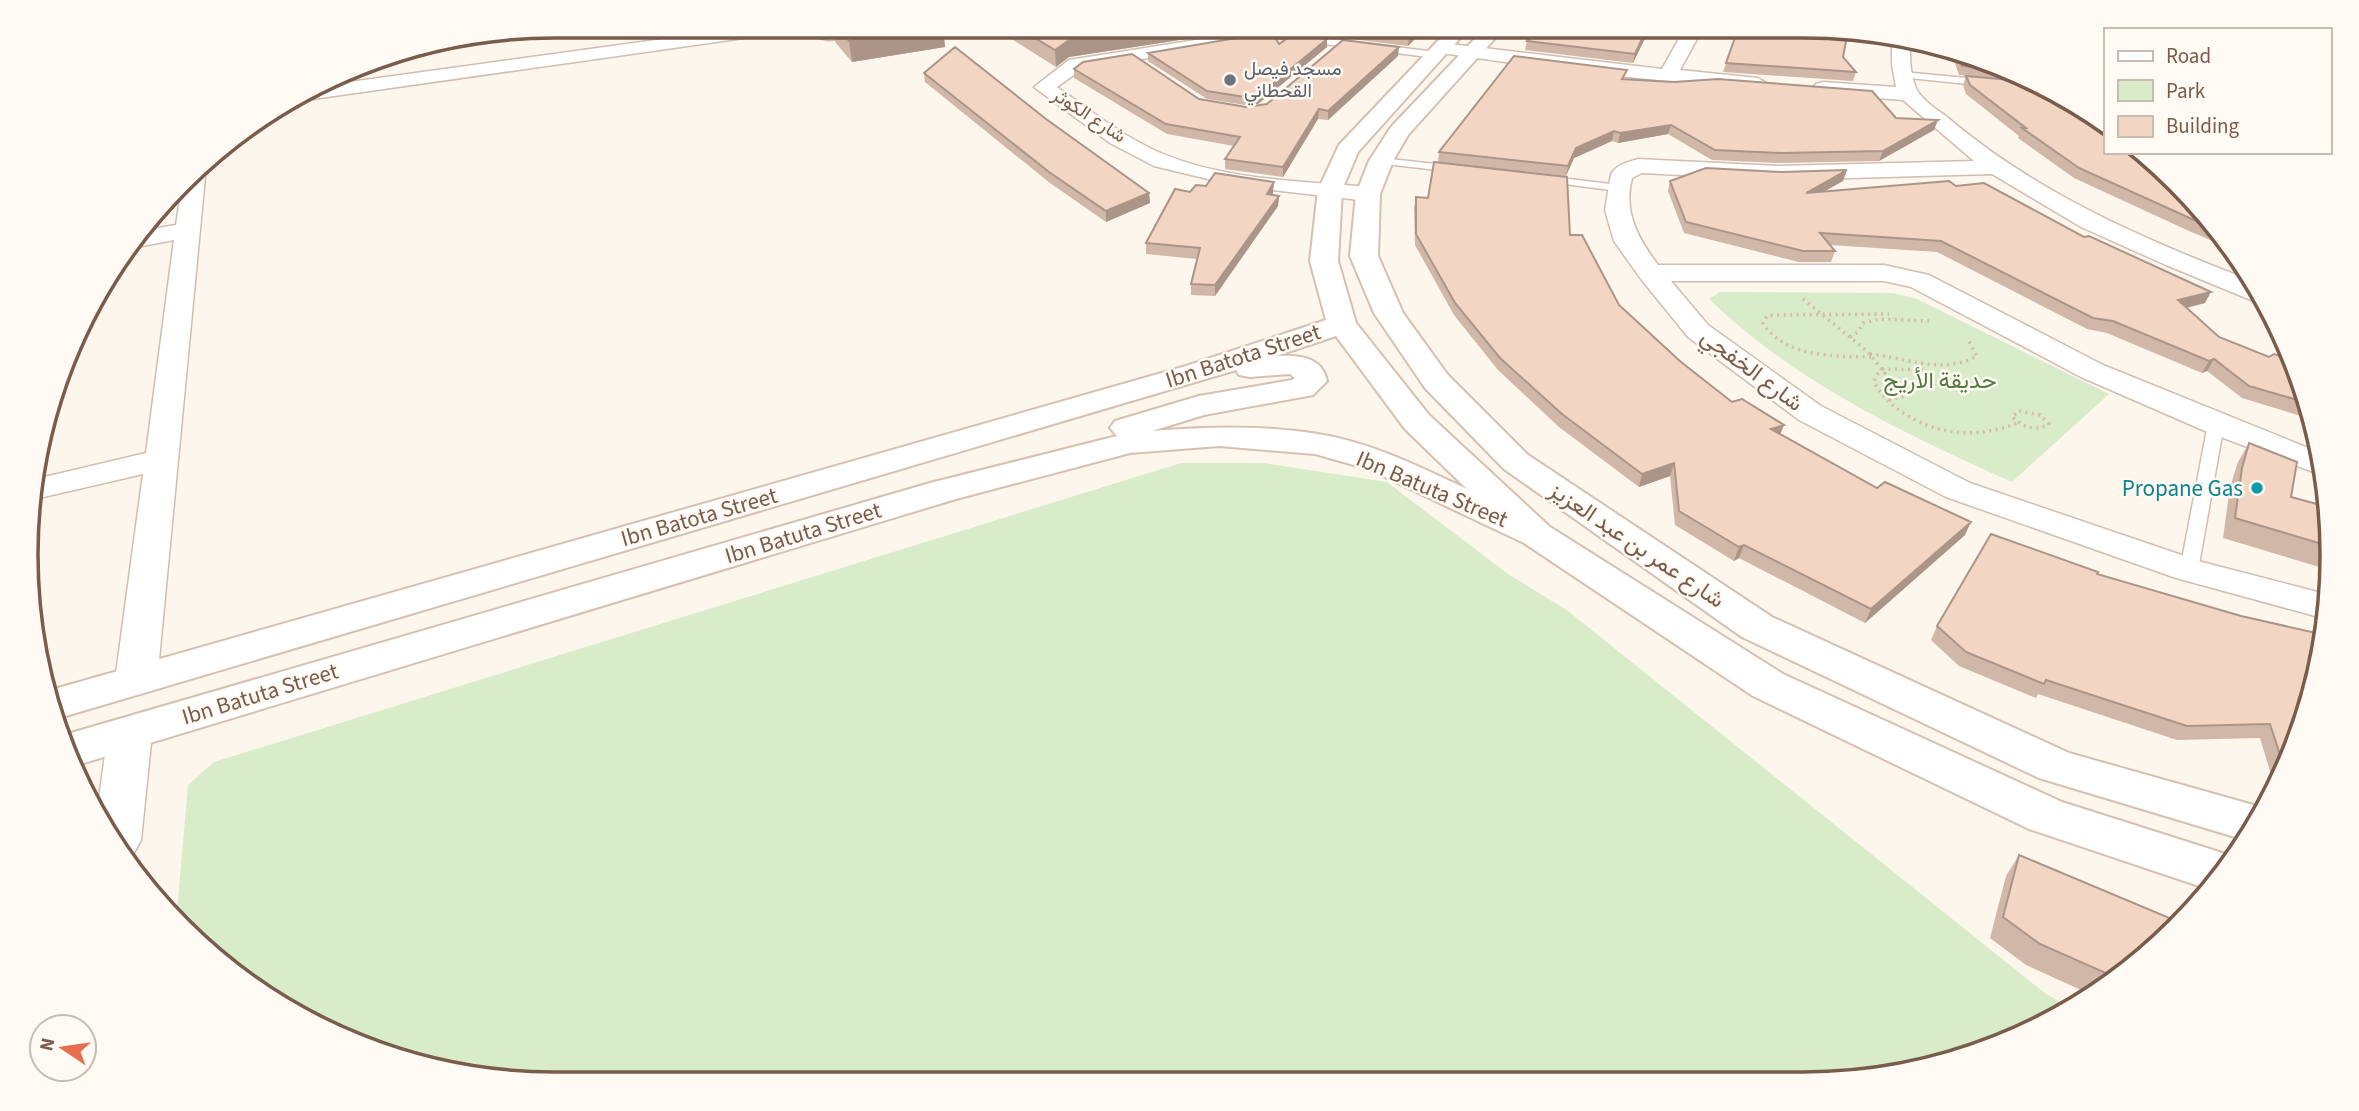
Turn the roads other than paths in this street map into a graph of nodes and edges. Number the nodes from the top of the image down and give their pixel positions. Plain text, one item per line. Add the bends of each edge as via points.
1 (689, 38) edge
2 (1231, 38) edge
3 (1313, 38) edge
4 (1688, 38) edge
5 (1462, 42) edge
6 (1341, 43) junction
7 (1902, 48) edge
8 (1331, 52) edge
9 (1667, 76) junction
10 (1995, 84) edge
11 (1773, 85) edge
12 (1906, 85) junction
13 (1799, 87) edge
14 (330, 90) edge
15 (1381, 160) junction
16 (1996, 167) junction
17 (1465, 170) edge
18 (1534, 178) edge
19 (193, 187) edge
20 (1618, 188) junction
21 (1330, 190) junction
22 (1368, 194) junction
23 (188, 230) junction
24 (148, 237) edge
25 (1650, 273) junction
26 (2245, 288) edge
27 (1342, 324) junction
28 (1148, 387) junction
29 (2216, 425) junction
30 (162, 459) junction
31 (2312, 461) edge
32 (43, 487) edge
33 (943, 491) junction
34 (1537, 535) junction
35 (2189, 570) junction
36 (2318, 604) edge
37 (136, 681) junction
38 (60, 703) edge
39 (130, 733) junction
40 (76, 749) edge
41 (2246, 822) edge
42 (118, 830) edge
43 (2214, 870) edge

1 - 14 street
2 - 21 street, شارع الكوثر via 1134,59 1076,64 1044,87 1160,160 1243,179
3 - 6 lane
4 - 9 street
5 - 6 lane
5 - 9 street
5 - 15 street, شارع عمر بن عبد العزيز
5 - 21 street via 1347,150
6 - 8 lane
7 - 12 street
9 - 11 street
10 - 12 lane
12 - 13 street
12 - 16 street via 1948,130
15 - 17 lane
15 - 22 street, شارع عمر بن عبد العزيز
16 - 20 street via 1779,173 1637,166 1622,174
16 - 26 street via 2085,218
18 - 20 lane
19 - 23 street
20 - 25 street, شارع الخفجي via 1617,210 1627,242
21 - 22 street, شارع الكوثر
21 - 27 street via 1324,261
22 - 41 street, شارع عمر بن عبد العزيز via 1364,256 1389,313 1436,382 1516,462 1757,627 2055,766
23 - 24 street
23 - 30 street
25 - 29 street via 1884,273 1920,282 2092,371
25 - 35 street, شارع الخفجي via 1698,331 1810,413 1958,490
27 - 28 street, Ibn Batota Street
27 - 34 street via 1417,422
28 - 33 street via 1282,363 1304,368 1311,382 1302,388 1199,406 1151,420
28 - 37 street, Ibn Batota Street
29 - 31 street
29 - 35 lane
30 - 32 street
30 - 37 street
33 - 34 street, Ibn Batuta Street via 1129,443 1219,436 1318,443 1380,461
33 - 39 street, Ibn Batuta Street
34 - 43 street via 1768,685 2046,816
35 - 36 street, شارع الخفجي
37 - 38 street, Ibn Batota Street
39 - 40 street, Ibn Batuta Street
39 - 42 street

